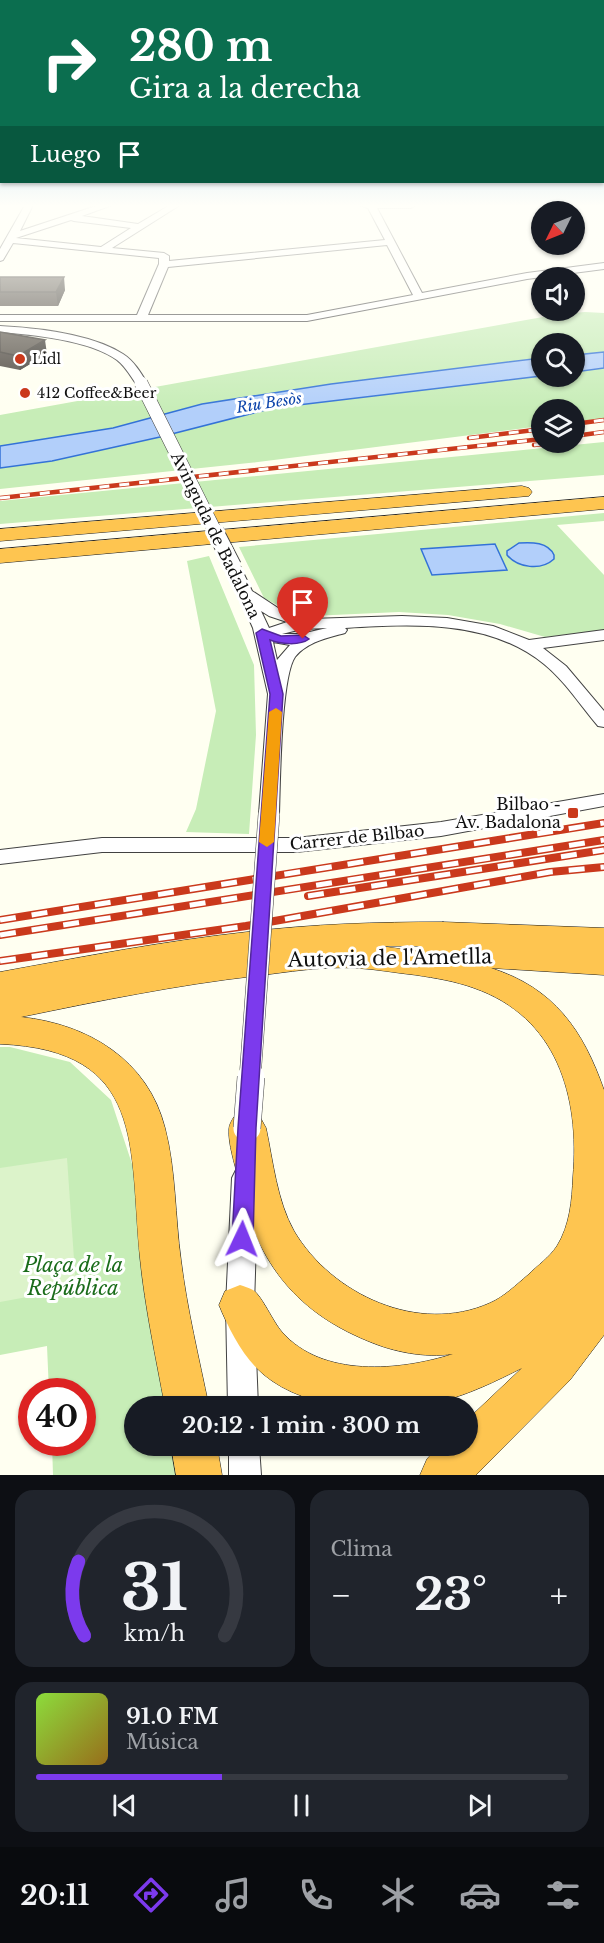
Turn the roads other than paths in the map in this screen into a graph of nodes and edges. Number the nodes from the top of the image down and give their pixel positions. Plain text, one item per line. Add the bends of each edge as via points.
1 (160, 274) edge
2 (407, 274) edge
3 (544, 274) edge
4 (419, 296) junction
5 (141, 318) junction
6 (0, 321) edge
7 (0, 329) edge
8 (17, 330) junction
9 (604, 484) edge
10 (604, 503) edge
11 (0, 536) edge
12 (0, 556) edge
13 (246, 593) junction
14 (317, 629) junction
15 (604, 635) edge
16 (265, 636) junction
17 (527, 645) junction
18 (277, 694) junction
19 (603, 722) edge
20 (604, 786) edge
21 (604, 800) edge
22 (577, 804) junction
23 (0, 857) edge
24 (604, 940) edge
25 (353, 955) junction
26 (604, 963) edge
27 (0, 985) edge
28 (0, 1008) edge
29 (0, 1030) edge
30 (247, 1128) junction
31 (604, 1226) edge
32 (604, 1292) edge
33 (240, 1305) junction
34 (185, 1396) edge
35 (243, 1396) edge
36 (196, 1456) edge
37 (244, 1456) edge
38 (199, 1475) edge
39 (245, 1475) edge
40 (443, 1475) edge

1 - 5 street
2 - 4 street
3 - 4 street
4 - 5 street via 307,318
5 - 6 street
6 - 8 street, Avinguda de Badalona
7 - 8 street, Avinguda de Badalona
8 - 13 street, Avinguda de Badalona, bridge via 105,350 124,360 141,383
9 - 11 highway
10 - 12 highway
13 - 14 street via 275,613
13 - 16 street, Avinguda de Badalona
14 - 16 street via 292,640
14 - 17 street via 402,620 444,622 477,627
14 - 18 street via 282,662
15 - 17 street
16 - 18 street, Avinguda de Badalona
17 - 19 street via 562,669
18 - 30 street, Avinguda de Badalona, bridge
20 - 22 street
21 - 22 street, Carrer de Bilbao
22 - 23 street, Carrer de Bilbao via 441,829 296,845 102,845
24 - 27 highway via 415,933 319,937 190,951
25 - 26 highway, Autovia de l'Ametlla via 449,954
25 - 28 highway, Autovia de l'Ametlla via 223,967
25 - 30 highway via 456,971 504,986 549,1016 565,1034 593,1085 603,1139 598,1199 566,1268 503,1319 476,1329 427,1335 395,1330 360,1317 316,1289 280,1244 268,1215
29 - 34 highway via 39,1033 86,1049 116,1072 136,1101 148,1134 163,1275
30 - 33 street, Avinguda de Badalona
31 - 33 highway via 582,1279 531,1336 482,1364 421,1384 356,1387 302,1374 262,1343
32 - 40 highway via 590,1321 567,1351
33 - 35 street, Avinguda de Badalona
36 - 38 highway
37 - 39 street

